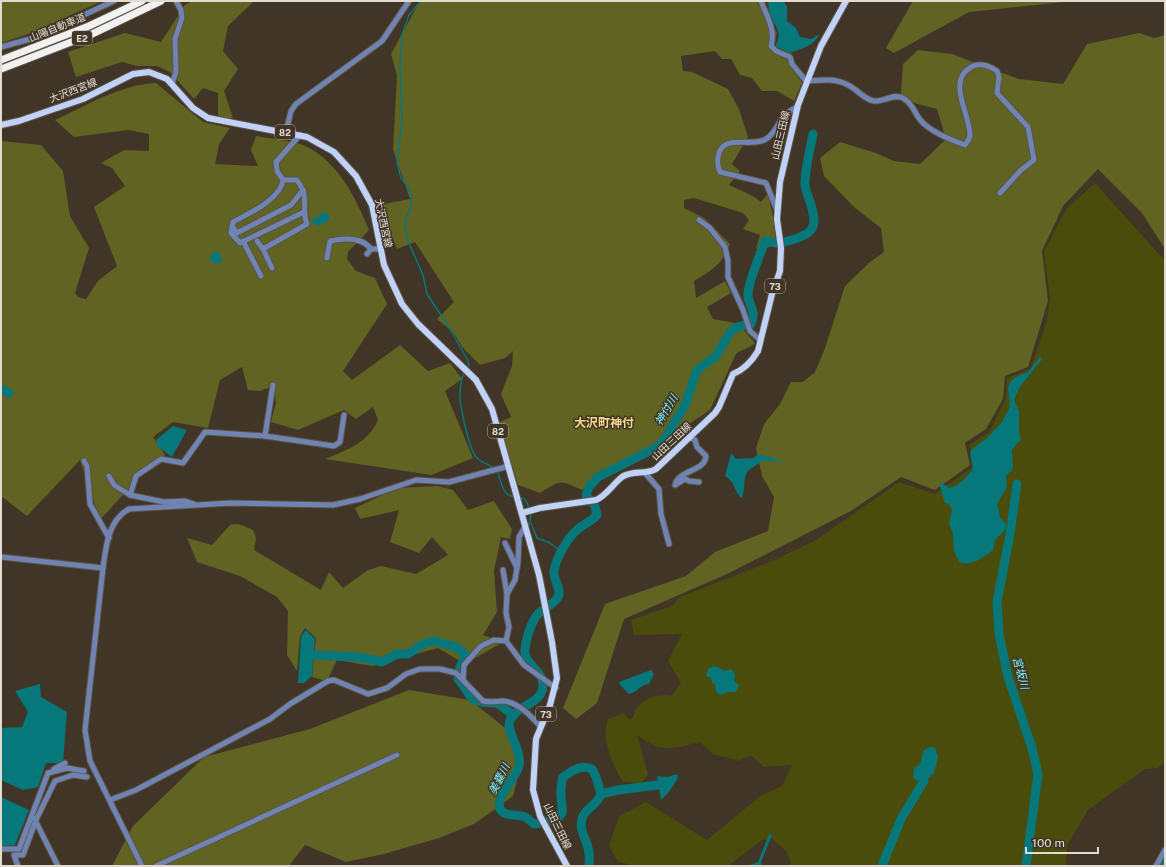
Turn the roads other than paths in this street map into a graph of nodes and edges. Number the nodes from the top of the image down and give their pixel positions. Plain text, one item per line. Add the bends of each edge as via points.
1 (114, 1) edge
2 (142, 1) edge
3 (161, 1) edge
4 (176, 1) edge
5 (409, 1) edge
6 (761, 1) edge
7 (846, 1) edge
8 (1, 47) edge
9 (1, 60) edge
10 (1, 69) edge
11 (806, 81) junction
12 (172, 84) junction
13 (798, 105) junction
14 (1, 124) edge
15 (286, 132) junction
16 (300, 135) junction
17 (284, 180) junction
18 (303, 190) junction
19 (1000, 193) dead end
20 (777, 210) junction
21 (304, 212) junction
22 (699, 220) dead end
23 (232, 226) junction
24 (243, 241) junction
25 (257, 242) dead end
26 (263, 249) junction
27 (380, 249) junction
28 (371, 250) junction
29 (367, 254) dead end
30 (328, 258) dead end
31 (272, 268) dead end
32 (261, 276) dead end
33 (760, 340) junction
34 (273, 385) dead end
35 (344, 415) dead end
36 (265, 436) junction
37 (690, 438) junction
38 (84, 461) dead end
39 (509, 466) junction
40 (645, 473) junction
41 (109, 476) dead end
42 (699, 482) dead end
43 (130, 495) junction
44 (198, 505) junction
45 (528, 511) junction
46 (526, 525) junction
47 (109, 538) junction
48 (505, 543) dead end
49 (669, 544) dead end
50 (1, 557) edge
51 (103, 568) junction
52 (517, 568) junction
53 (503, 570) dead end
54 (507, 594) junction
55 (506, 641) junction
56 (463, 680) junction
57 (556, 688) junction
58 (540, 726) junction
59 (397, 755) dead end
60 (65, 763) dead end
61 (84, 771) dead end
62 (48, 773) junction
63 (87, 777) dead end
64 (110, 800) junction
65 (34, 818) junction
66 (1, 849) edge
67 (1165, 850) edge
68 (18, 866) edge
69 (58, 866) edge
70 (142, 866) edge
71 (156, 866) edge
72 (567, 866) edge
73 (1156, 866) edge

1 - 8 street via 34,38
2 - 9 highway, 山陽自動車道 / E2 via 88,26
3 - 10 highway, 山陽自動車道 / E2 via 86,36
4 - 12 street via 182,18 175,39 176,72
5 - 15 street via 382,40 296,104 291,111
6 - 11 street via 772,29 771,46 790,57 792,64
7 - 11 main road, 山田三田線 / 73 via 821,46
11 - 13 main road, 山田三田線 / 73
11 - 19 street via 835,80 848,84 867,98 876,101 896,96 904,98 922,122 965,146 971,137 970,125 960,95 960,85 964,74 976,65 992,68 997,71 999,77 998,94 1028,127 1034,160
12 - 14 main road, 大沢西宮線 / 82 via 155,73 141,72 83,99 19,121
12 - 15 main road, 大沢西宮線 / 82 via 193,108 208,118
13 - 20 main road, 山田三田線 / 73 via 780,182
13 - 20 street via 784,116 766,139 754,144 730,142 721,148 719,155 720,172 766,183
15 - 16 main road, 大沢西宮線 / 82
16 - 17 street via 276,162 277,171
16 - 27 main road, 大沢西宮線 / 82 via 334,152 361,182 372,205
17 - 18 street via 297,180
17 - 23 street via 282,187 263,206 232,222
18 - 21 street via 306,198
18 - 23 street via 291,205 237,233
20 - 33 main road, 山田三田線 / 73 via 781,248 780,271
21 - 24 street
21 - 26 street via 307,224
22 - 33 street via 710,228 725,247 728,277 750,331
23 - 24 street via 231,233 240,243
24 - 32 street
25 - 26 street
26 - 31 street
27 - 28 street
27 - 39 main road, 大沢西宮線 / 82 via 389,278 407,312 467,370 481,388 492,409
28 - 29 street
28 - 30 street via 367,244 358,240 330,241
33 - 37 main road, 山田三田線 / 73 via 754,357 739,372 733,374 719,407
34 - 36 street
35 - 36 street via 340,442 334,446
36 - 43 street via 205,432 183,463 161,459 136,476
37 - 40 main road, 山田三田線 / 73 via 656,469
37 - 42 street via 706,456 705,461 681,476 675,485 685,479
38 - 47 street via 87,466 90,504
39 - 44 street via 449,482 416,480 360,499 333,505
39 - 45 main road, 大沢西宮線 / 82 via 519,501
40 - 45 main road, 山田三田線 / 73 via 633,473 622,477 603,497 591,501
40 - 49 street via 659,489 661,514
41 - 43 street via 114,485
43 - 44 street via 164,502 185,501
44 - 47 street via 128,509 115,519
45 - 46 main road, 山田三田線 / 73
46 - 52 street via 519,536
46 - 57 main road, 山田三田線 / 73 via 545,601 557,678
47 - 51 street
48 - 52 street
50 - 51 street
51 - 64 street via 85,730 90,761
52 - 54 street via 515,580
53 - 54 street
54 - 55 street
55 - 56 street via 494,640 481,646 464,665
55 - 57 street via 524,665
56 - 58 street via 484,701 503,701 512,704 532,716
56 - 64 street via 456,673 440,669 420,670 406,674 387,688 368,694 334,680 328,682 270,719 136,790
57 - 58 main road, 山田三田線 / 73
58 - 72 main road, 山田三田線 / 73 via 534,748 533,790 540,816
59 - 71 street
60 - 62 street
61 - 62 street via 67,768
62 - 65 street
63 - 65 street via 73,775 55,781
64 - 70 street
65 - 66 street via 19,849
65 - 68 street via 23,855 14,856
65 - 69 street
67 - 73 street

